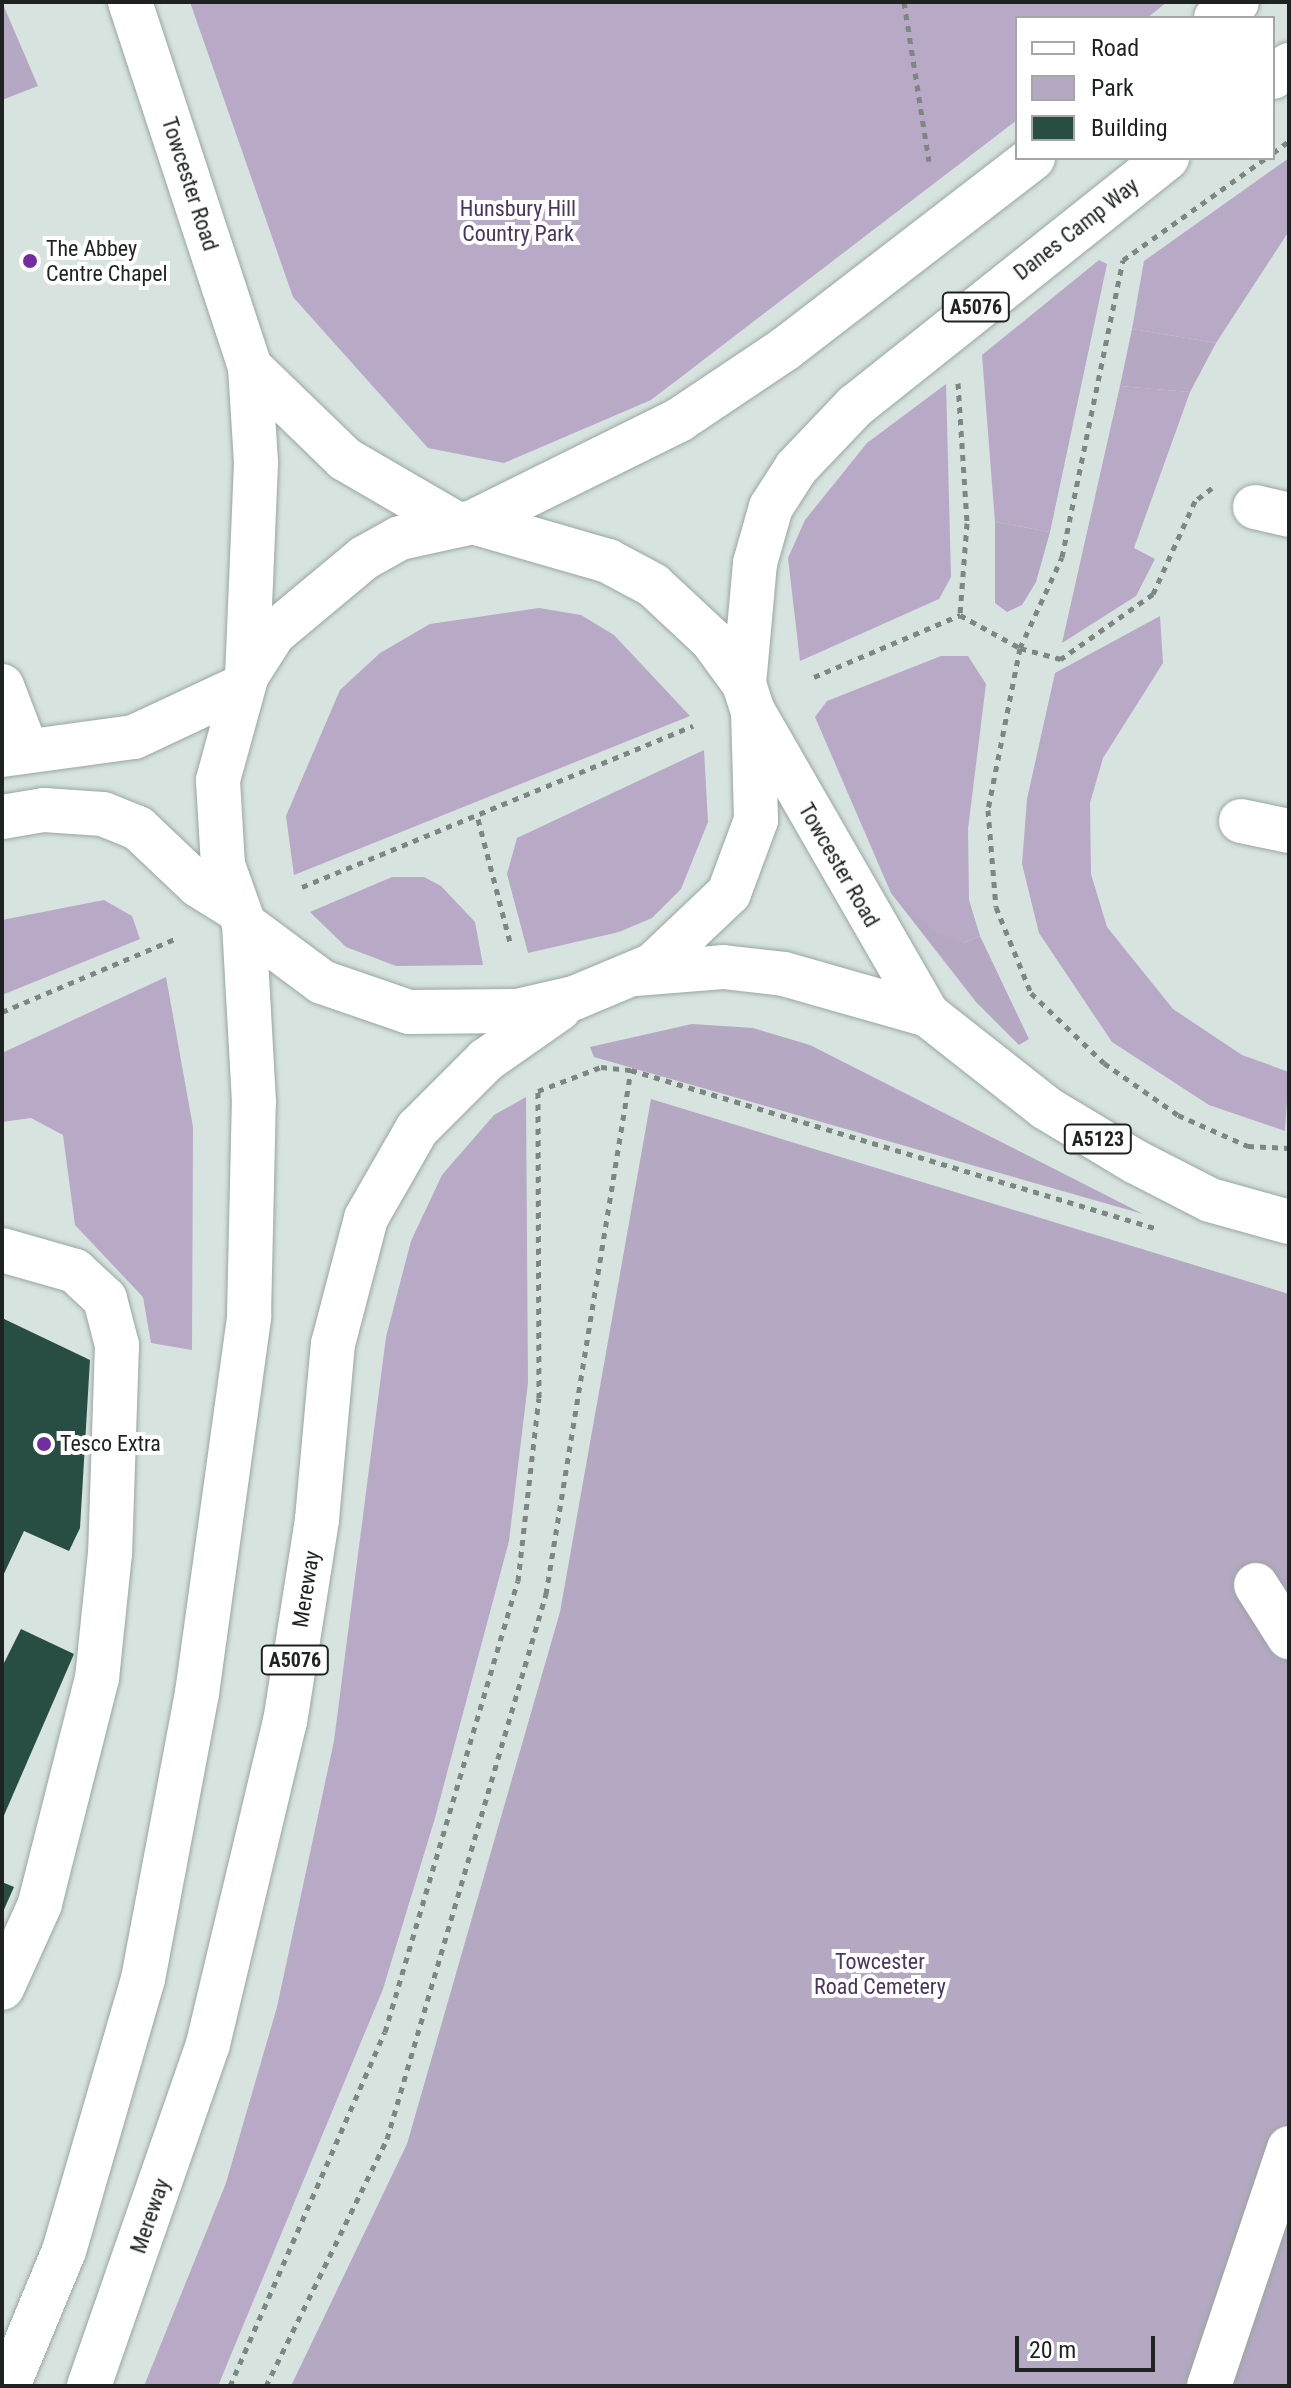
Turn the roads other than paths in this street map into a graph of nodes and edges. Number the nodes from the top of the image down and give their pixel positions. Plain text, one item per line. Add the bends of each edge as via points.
1 (130, 2) edge
2 (1237, 2) edge
3 (1219, 16) edge
4 (1030, 160) edge
5 (1164, 160) edge
6 (250, 367) junction
7 (464, 523) junction
8 (245, 680) junction
9 (2, 686) edge
10 (749, 698) junction
11 (14, 752) edge
12 (2, 817) edge
13 (1241, 821) dead end
14 (1289, 831) edge
15 (241, 917) junction
16 (635, 974) junction
17 (574, 998) junction
18 (928, 1015) junction
19 (1289, 1222) edge
20 (2, 1250) edge
21 (1256, 1585) dead end
22 (1289, 1637) edge
23 (2, 1988) edge
24 (1288, 2152) edge
25 (8, 2386) edge
26 (89, 2386) edge
27 (1209, 2386) edge

1 - 6 main road, Towcester Road
2 - 3 main road
4 - 7 main road via 785,349 679,420
5 - 10 main road, Danes Camp Way / A5076 via 855,406 796,468 771,507 755,563
6 - 7 main road, Towcester Road via 345,459
6 - 8 main road, Towcester Road via 256,463
7 - 8 main road via 364,558 274,633
7 - 10 main road, Towcester Road via 546,538 653,585 712,640
8 - 11 main road via 134,737
8 - 15 main road via 218,780 223,865
9 - 11 main road
10 - 16 main road, Danes Camp Way via 756,820 729,893 688,939
10 - 18 main road, Towcester Road / A5123
12 - 15 main road via 44,810 103,814 138,828
13 - 14 main road
15 - 17 main road via 322,982 409,1012 517,1011
15 - 25 main road via 254,1102 249,1316 197,1693 143,1979 64,2251
16 - 17 main road
16 - 18 main road, Towcester Road / A5123 via 723,967 784,974
17 - 26 main road, Mereway / A5076 via 486,1060 417,1129 366,1218 333,1344 317,1519 285,1722 208,2044
18 - 19 main road, Towcester Road / A5123 via 1046,1108 1136,1162 1210,1200
20 - 23 main road via 75,1271 105,1299 117,1345 97,1678 44,1890
21 - 22 main road
24 - 27 main road

